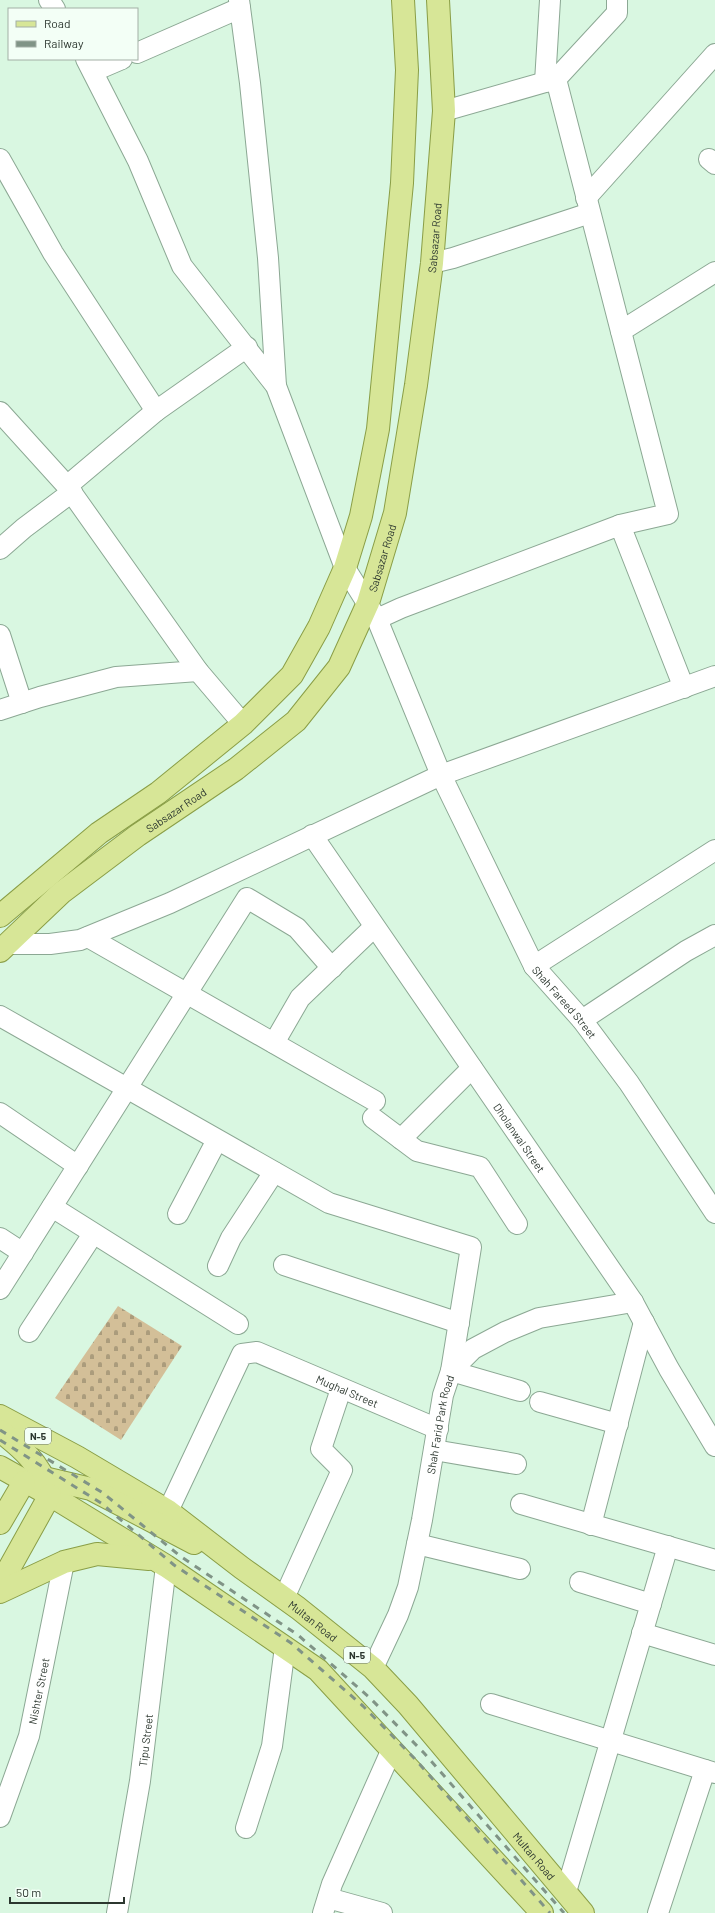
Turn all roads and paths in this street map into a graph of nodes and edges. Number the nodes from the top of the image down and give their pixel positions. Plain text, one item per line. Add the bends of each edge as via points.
1 (403, 0) edge
2 (438, 0) edge
3 (449, 0) edge
4 (550, 0) edge
5 (240, 4) edge
6 (621, 4) edge
7 (138, 52) edge
8 (715, 55) edge
9 (117, 60) edge
10 (90, 65) edge
11 (550, 81) junction
12 (448, 109) junction
13 (0, 159) edge
14 (588, 206) junction
15 (436, 262) junction
16 (715, 272) edge
17 (621, 331) junction
18 (247, 347) junction
19 (276, 386) junction
20 (0, 412) edge
21 (156, 412) junction
22 (70, 489) junction
23 (620, 525) junction
24 (0, 549) edge
25 (345, 568) junction
26 (372, 611) junction
27 (0, 635) edge
28 (198, 671) junction
29 (715, 676) edge
30 (684, 688) junction
31 (22, 703) junction
32 (0, 710) edge
33 (243, 724) junction
34 (441, 775) junction
35 (312, 835) junction
36 (715, 850) edge
37 (23, 896) junction
38 (42, 909) junction
39 (0, 916) edge
40 (374, 927) junction
41 (715, 935) edge
42 (88, 937) junction
43 (4, 948) edge
44 (534, 966) junction
45 (332, 968) junction
46 (187, 994) junction
47 (0, 1016) edge
48 (582, 1020) junction
49 (274, 1043) junction
50 (472, 1068) junction
51 (127, 1088) junction
52 (0, 1113) edge
53 (401, 1139) junction
54 (217, 1140) junction
55 (78, 1166) junction
56 (274, 1172) junction
57 (52, 1207) junction
58 (715, 1213) edge
59 (178, 1214) dead end
60 (517, 1224) dead end
61 (93, 1234) junction
62 (0, 1238) edge
63 (23, 1253) junction
64 (284, 1265) dead end
65 (218, 1266) dead end
66 (0, 1289) edge
67 (633, 1302) junction
68 (644, 1322) junction
69 (459, 1323) junction
70 (238, 1324) dead end
71 (29, 1332) dead end
72 (451, 1371) junction
73 (341, 1388) junction
74 (520, 1390) dead end
75 (540, 1402) dead end
76 (0, 1416) edge
77 (618, 1424) junction
78 (438, 1428) junction
79 (0, 1431) edge
80 (715, 1446) edge
81 (434, 1450) junction
82 (516, 1464) dead end
83 (0, 1467) edge
84 (40, 1485) junction
85 (520, 1504) dead end
86 (168, 1510) junction
87 (0, 1523) edge
88 (591, 1525) junction
89 (417, 1544) junction
90 (668, 1546) junction
91 (715, 1560) edge
92 (64, 1562) junction
93 (160, 1563) junction
94 (242, 1568) junction
95 (520, 1569) dead end
96 (580, 1582) dead end
97 (0, 1585) edge
98 (0, 1592) edge
99 (284, 1598) junction
100 (651, 1604) junction
101 (642, 1633) junction
102 (285, 1647) junction
103 (715, 1655) edge
104 (373, 1668) junction
105 (490, 1704) dead end
106 (610, 1741) junction
107 (392, 1749) junction
108 (710, 1772) edge
109 (0, 1816) edge
110 (246, 1828) dead end
111 (566, 1892) junction
112 (326, 1906) edge
113 (117, 1913) edge
114 (382, 1913) edge
115 (542, 1913) edge
116 (583, 1913) edge
117 (658, 1913) edge

1 - 25 main road via 407,70 402,183 392,299 378,429 362,516
2 - 12 main road, Sabsazar Road
3 - 12 street
4 - 11 street
5 - 7 street
5 - 19 street via 268,258
6 - 11 street
8 - 14 street
9 - 10 street
10 - 18 street via 138,161 182,266
11 - 12 street
11 - 14 street
12 - 15 main road, Sabsazar Road
13 - 21 street via 53,253
14 - 15 street
14 - 17 street
15 - 26 main road, Sabsazar Road via 395,513
16 - 17 street
17 - 23 street via 668,514
18 - 19 street
18 - 21 street
19 - 25 street, Shah Fareed Street
20 - 22 street
21 - 22 street
22 - 24 street
22 - 28 street
23 - 26 street
23 - 30 street
25 - 26 street, Shah Fareed Street
25 - 33 main road via 320,627 292,675
26 - 34 street, Shah Fareed Street
26 - 38 main road, Sabsazar Road via 339,666 296,721 236,769 138,835
27 - 31 street
28 - 31 street via 116,677
28 - 33 street
29 - 30 street
30 - 34 street
31 - 32 street
33 - 37 main road via 158,793 99,833
34 - 35 street
34 - 44 street, Shah Fareed Street
35 - 40 street, Dholanwal Street
35 - 42 street via 170,903
36 - 44 street
37 - 38 main road
37 - 39 main road
38 - 43 main road, Sabsazar Road
40 - 45 street
40 - 50 street, Dholanwal Street
41 - 48 street via 686,951
42 - 43 street via 50,944
42 - 46 street
44 - 48 street, Shah Fareed Street
45 - 46 street via 297,928 247,898
45 - 49 street via 300,998
46 - 49 street
46 - 51 street
47 - 51 street
48 - 58 street, Shah Fareed Street via 629,1083
49 - 53 street via 374,1109
50 - 53 street
50 - 67 street, Dholanwal Street
51 - 54 street
51 - 55 street
52 - 55 street
53 - 60 street via 417,1151 480,1168
54 - 56 street
54 - 59 street
55 - 57 street
56 - 65 street via 231,1238
56 - 69 street via 329,1203 471,1247
57 - 61 street
57 - 63 street
61 - 70 street
61 - 71 street
62 - 63 street
63 - 66 street
64 - 69 street
67 - 68 street, Dholanwal Street
67 - 72 street, Shah Farid Park Road via 532,1321 473,1349
68 - 77 street
68 - 80 street, Dholanwal Street via 669,1370
69 - 72 street
72 - 74 street
72 - 78 street, Shah Farid Park Road via 443,1395
73 - 78 street, Mughal Street
73 - 86 street, Mughal Street via 257,1352 242,1354
73 - 99 street via 322,1449 342,1470
75 - 77 street
76 - 86 main road, Multan Road / N-5
77 - 88 street
78 - 81 street, Shah Farid Park Road
79 - 84 main road via 27,1452
81 - 82 street
81 - 89 street, Shah Farid Park Road
83 - 84 main road
84 - 87 main road
84 - 93 main road
84 - 94 main road via 91,1489
84 - 97 main road
85 - 88 street
86 - 94 main road, Multan Road / N-5
88 - 90 street
89 - 95 street
89 - 104 street, Shah Farid Park Road via 408,1587
90 - 91 street
90 - 100 street
92 - 93 main road via 97,1554
92 - 98 main road
92 - 109 street, Nishter Street via 29,1736
93 - 102 main road
93 - 113 street, Tipu Street via 140,1782
94 - 99 main road, Multan Road / N-5
96 - 100 street
99 - 104 main road, Multan Road / N-5
100 - 101 street
101 - 103 street
101 - 106 street
102 - 107 main road via 318,1670
102 - 110 street via 272,1746
104 - 111 main road, Multan Road / N-5 via 408,1705
105 - 106 street
106 - 108 street
106 - 111 street
107 - 112 street via 332,1884
107 - 115 main road
108 - 117 street
111 - 116 main road, Multan Road / N-5
112 - 114 street

